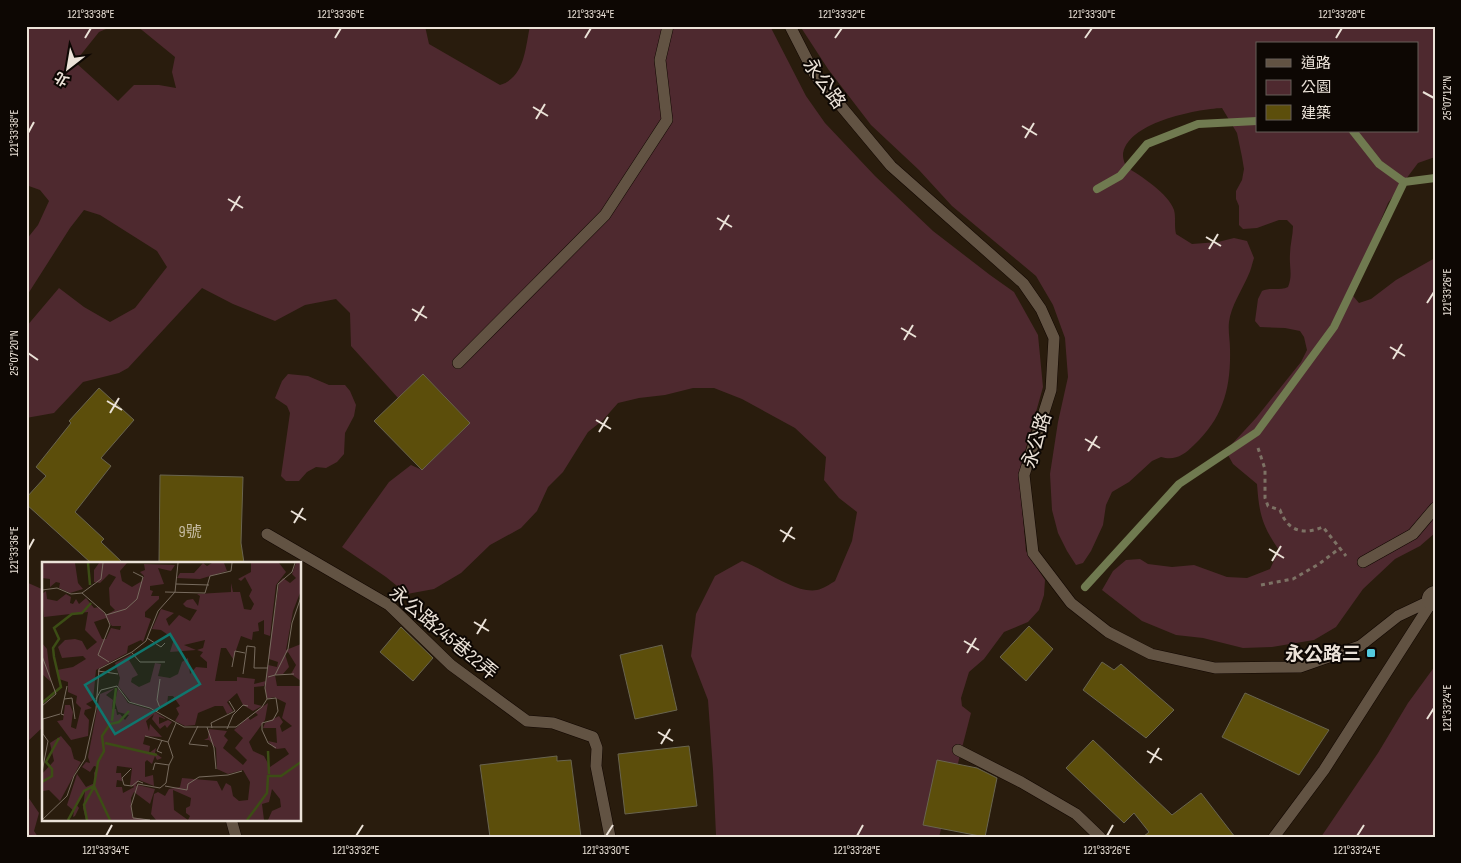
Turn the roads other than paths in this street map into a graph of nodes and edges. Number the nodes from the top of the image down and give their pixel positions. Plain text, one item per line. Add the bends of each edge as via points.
1 (668, 26) edge
2 (790, 26) edge
3 (458, 362) dead end
4 (1435, 508) edge
5 (267, 534) dead end
6 (1362, 562) road end
7 (1435, 598) edge
8 (958, 750) dead end
9 (231, 820) edge
10 (236, 837) edge
11 (610, 837) edge
12 (1100, 837) edge
13 (1274, 837) edge

1 - 3 lane via 660,60 667,120 605,215
2 - 7 lane, 永公路 via 815,74 891,166 1023,283 1041,309 1054,338 1051,390 1024,476 1033,553 1071,603 1108,632 1151,654 1215,668 1272,668 1300,667 1360,646 1398,616
4 - 6 lane via 1413,534
5 - 11 lane, 永公路245巷22弄 via 389,605 451,665 527,721 553,723 593,737 598,748 596,766
7 - 13 lane via 1324,770
8 - 12 lane via 1076,814
9 - 10 lane

